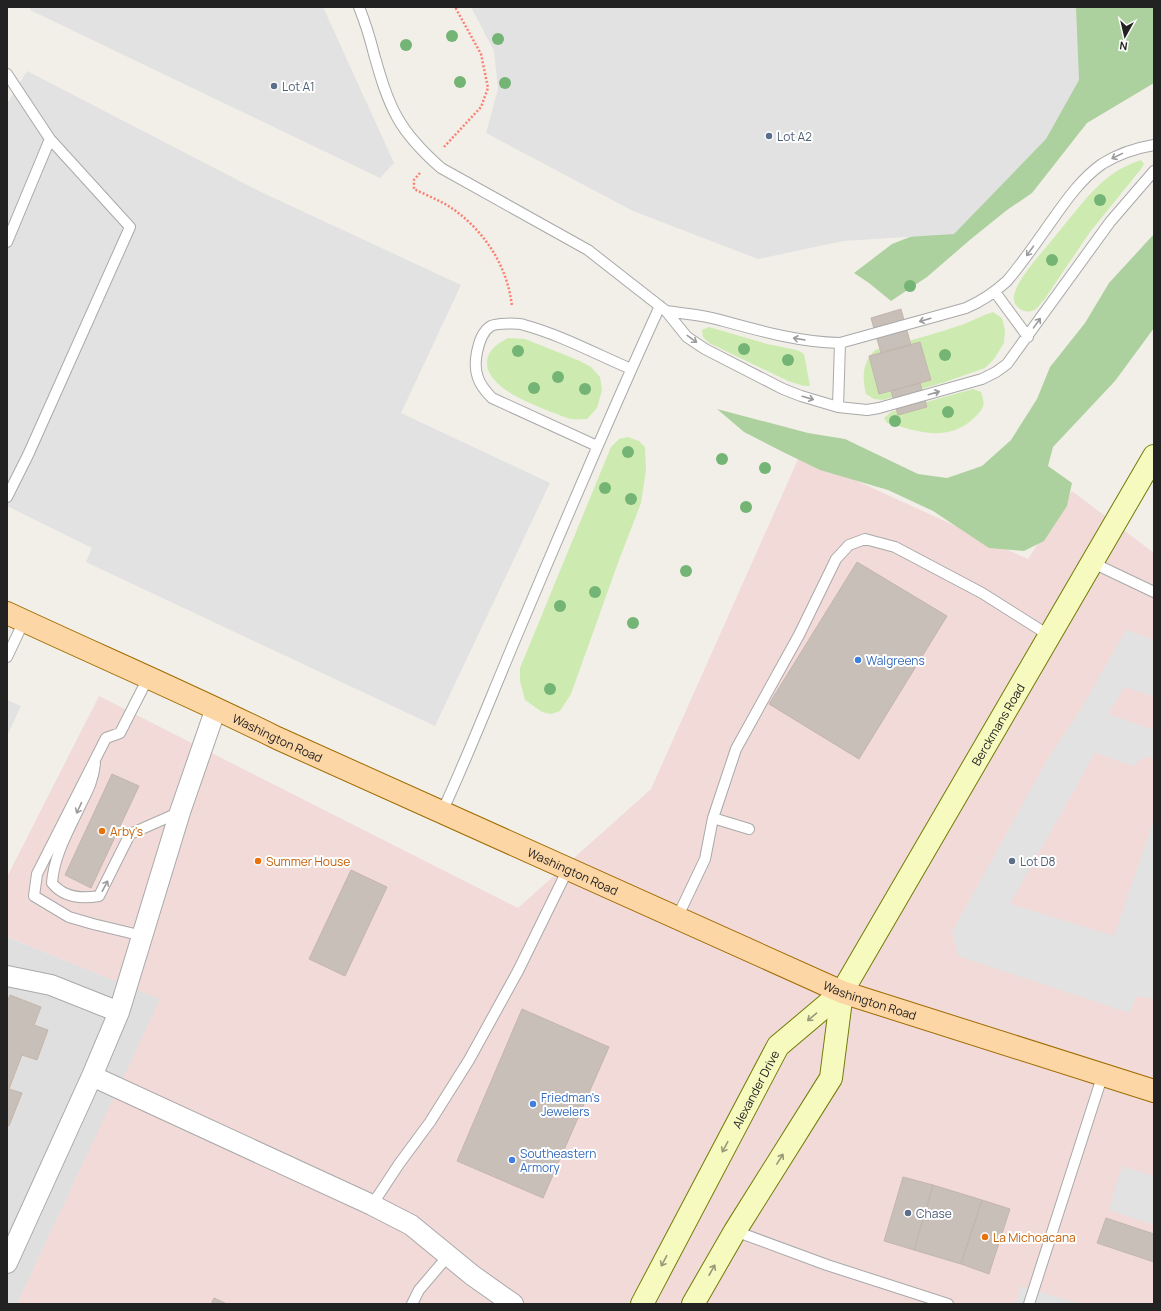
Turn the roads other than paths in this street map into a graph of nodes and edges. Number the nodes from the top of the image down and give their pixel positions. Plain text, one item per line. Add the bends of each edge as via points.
1 (359, 7) edge
2 (7, 74) edge
3 (50, 139) junction
4 (1154, 145) edge
5 (1154, 171) edge
6 (7, 242) edge
7 (994, 292) junction
8 (663, 308) junction
9 (1028, 337) junction
10 (840, 344) junction
11 (631, 369) junction
12 (838, 407) junction
13 (597, 446) junction
14 (1154, 456) edge
15 (10, 485) edge
16 (7, 497) edge
17 (1093, 563) junction
18 (1154, 592) edge
19 (16, 617) edge
20 (1050, 636) junction
21 (7, 657) edge
22 (148, 678) junction
23 (216, 708) junction
24 (96, 758) junction
25 (180, 812) junction
26 (442, 812) junction
27 (713, 818) junction
28 (749, 829) dead end
29 (568, 869) junction
30 (677, 918) junction
31 (143, 936) junction
32 (7, 976) edge
33 (842, 992) junction
34 (119, 1012) junction
35 (1103, 1074) junction
36 (92, 1076) junction
37 (1154, 1090) edge
38 (372, 1205) junction
39 (734, 1231) junction
40 (448, 1256) junction
41 (7, 1263) edge
42 (412, 1304) edge
43 (513, 1304) edge
44 (642, 1304) edge
45 (693, 1304) edge
46 (948, 1304) edge
47 (1029, 1304) edge

1 - 8 lane via 385,92 405,130 422,151 441,168 588,250
2 - 3 lane
3 - 6 lane
3 - 15 lane via 130,227 28,455
4 -> 7 lane via 1119,155 1101,165 1082,182 1069,196 1017,269
9 -> 5 lane via 1110,222
7 - 9 lane
7 -> 10 lane via 966,308
10 -> 8 lane via 769,334
8 - 11 lane
8 -> 12 lane via 688,337 705,348 783,389
12 -> 9 lane via 867,410 879,408 982,379 1006,364
10 - 12 lane
11 - 13 lane
11 - 13 lane via 523,324 491,326 482,335 475,361 477,376 492,398
13 - 26 lane
14 - 17 main road, Berckmans Road
15 - 16 lane
17 - 18 lane
17 - 20 main road, Berckmans Road
19 - 21 lane
19 - 22 main road, Washington Road
20 - 27 lane via 982,593 895,547 865,539 849,545 836,559 799,635 736,749
20 - 33 main road, Berckmans Road
22 - 23 main road, Washington Road
22 - 24 lane via 120,733 106,738
23 - 25 street
23 - 26 main road, Washington Road
24 -> 25 lane via 93,778 58,852 52,883 57,889 72,896 99,896 130,834
24 - 31 lane via 37,874 34,896 70,917
25 - 31 street
26 - 29 main road, Washington Road
27 - 28 lane
27 - 30 lane via 705,859
29 - 30 main road, Washington Road
29 - 38 lane via 518,972 469,1060 430,1122
30 - 33 main road, Washington Road
31 - 34 street
32 - 34 street via 51,985
33 - 35 main road, Washington Road
39 -> 33 main road via 831,1078
33 -> 44 main road, Alexander Drive via 778,1046
34 - 36 street
35 - 37 main road, Washington Road
35 - 47 lane
36 - 38 street
36 - 41 street
38 - 40 street via 411,1226
45 -> 39 main road
39 - 46 lane via 827,1265
40 - 42 lane via 419,1290
40 - 43 street

